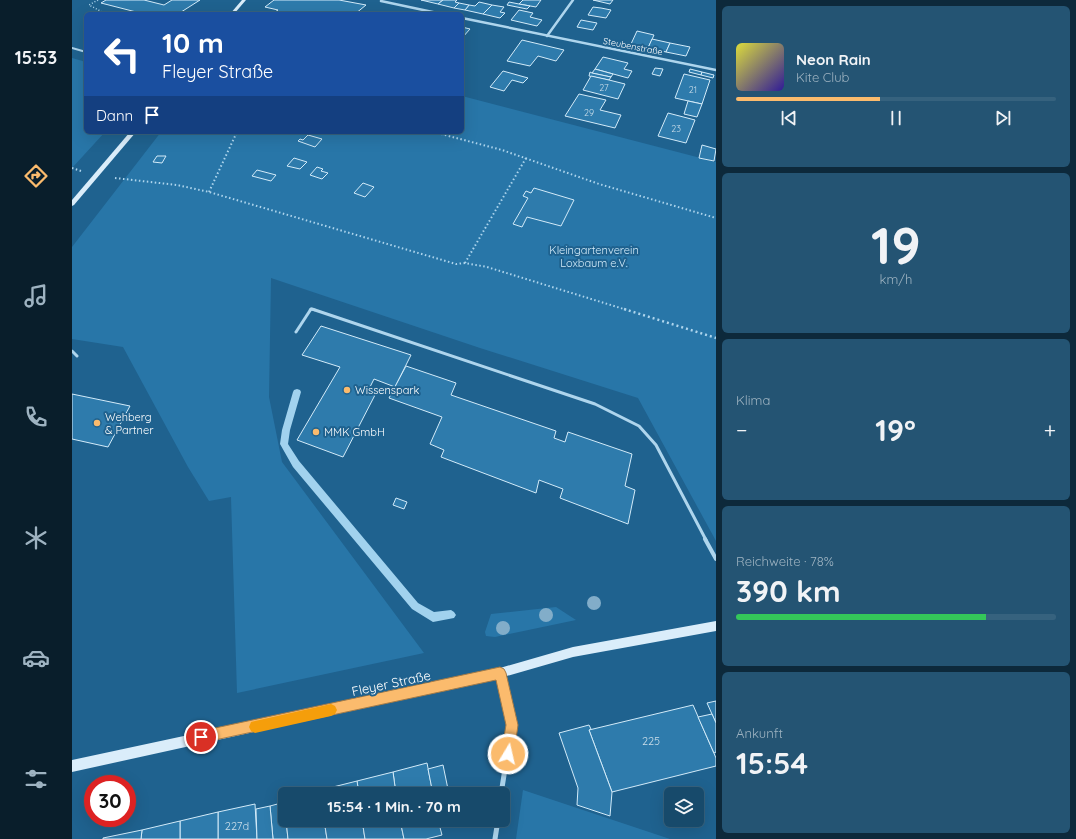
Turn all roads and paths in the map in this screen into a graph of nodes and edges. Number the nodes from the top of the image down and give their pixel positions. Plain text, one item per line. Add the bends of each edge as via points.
1 (98, 0) edge
2 (244, 0) edge
3 (573, 0) edge
4 (381, 1) edge
5 (102, 12) edge
6 (234, 12) edge
7 (433, 12) edge
8 (464, 18) edge
9 (547, 36) junction
10 (72, 48) edge
11 (84, 51) edge
12 (716, 70) edge
13 (131, 134) edge
14 (236, 134) edge
15 (442, 134) edge
16 (526, 158) junction
17 (96, 175) junction
18 (209, 192) junction
19 (72, 204) edge
20 (716, 218) edge
21 (465, 263) junction
22 (296, 332) dead end
23 (716, 338) edge
24 (72, 351) edge
25 (77, 356) dead end
26 (716, 559) edge
27 (716, 626) edge
28 (500, 673) junction
29 (72, 766) edge
30 (502, 787) edge
31 (497, 827) edge
32 (495, 839) edge

1 - 5 path via 89,5
2 - 6 street
3 - 9 street
4 - 7 street
8 - 9 street, Steubenstraße
9 - 12 street, Steubenstraße
10 - 11 lane
13 - 17 street
14 - 18 path
15 - 16 path
16 - 20 path via 599,184
16 - 21 path
17 - 18 path via 176,184
17 - 19 street
18 - 21 path via 456,264
21 - 23 path via 488,267
22 - 26 lane via 311,309 595,404 639,426 656,445
24 - 25 lane
27 - 28 street, Fleyer Straße via 573,652
28 - 29 street, Fleyer Straße
28 - 30 street via 512,725
31 - 32 street

